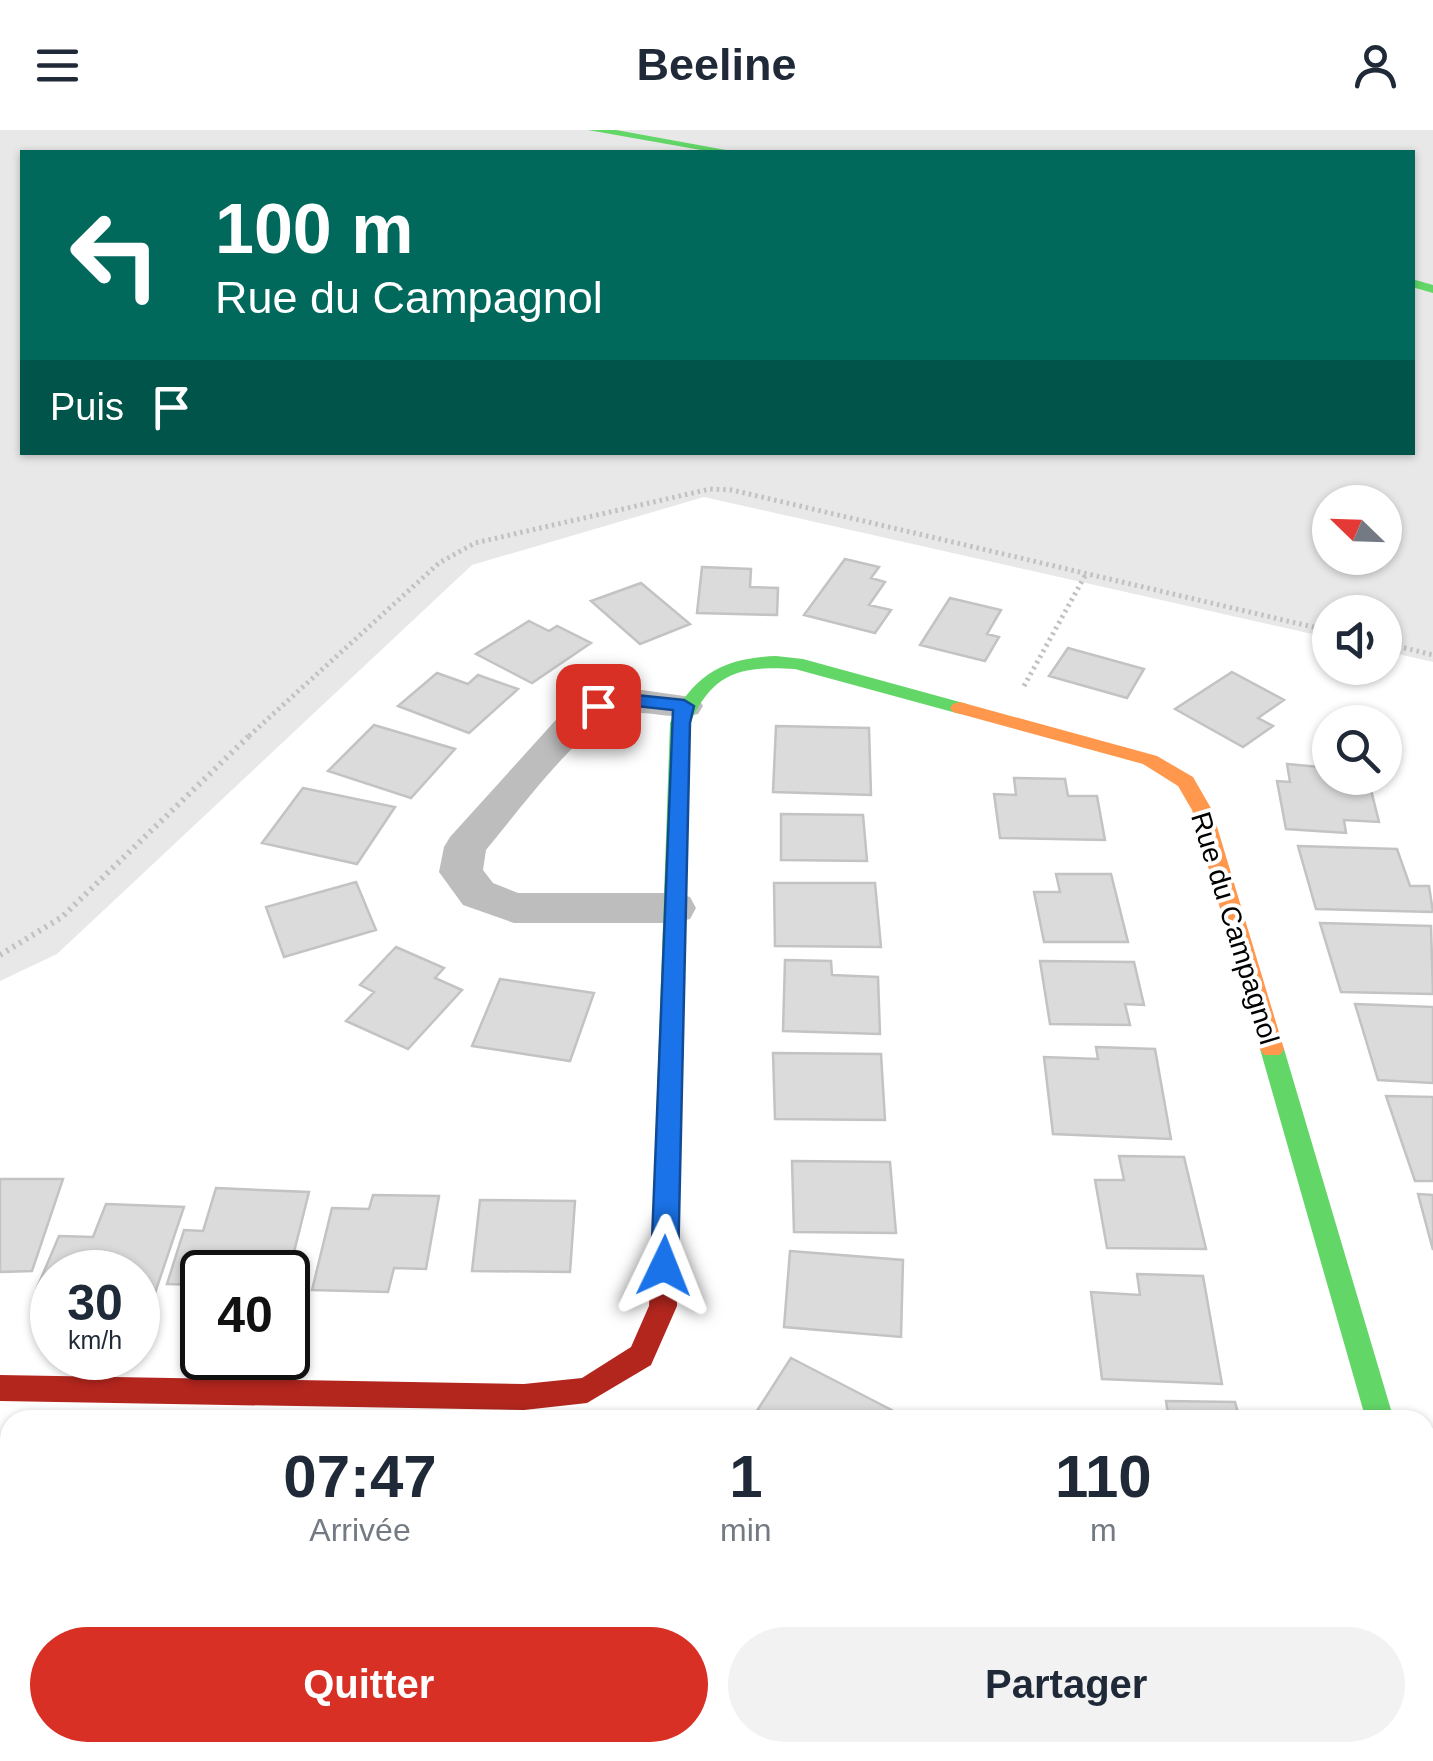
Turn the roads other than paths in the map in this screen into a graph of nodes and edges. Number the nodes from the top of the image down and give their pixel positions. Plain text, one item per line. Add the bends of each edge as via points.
1 (594, 130) edge
2 (719, 150) edge
3 (684, 706) junction
4 (674, 908) junction
5 (0, 1388) edge
6 (1377, 1410) edge

1 - 2 street
3 - 4 street
3 - 4 street via 636,700 598,706 577,720 465,847 461,872 478,894 514,908
3 - 6 street, Rue du Campagnol via 723,668 752,659 796,663 1096,742 1150,760 1186,782 1202,810
4 - 5 street via 663,1306 641,1356 587,1390 524,1398

